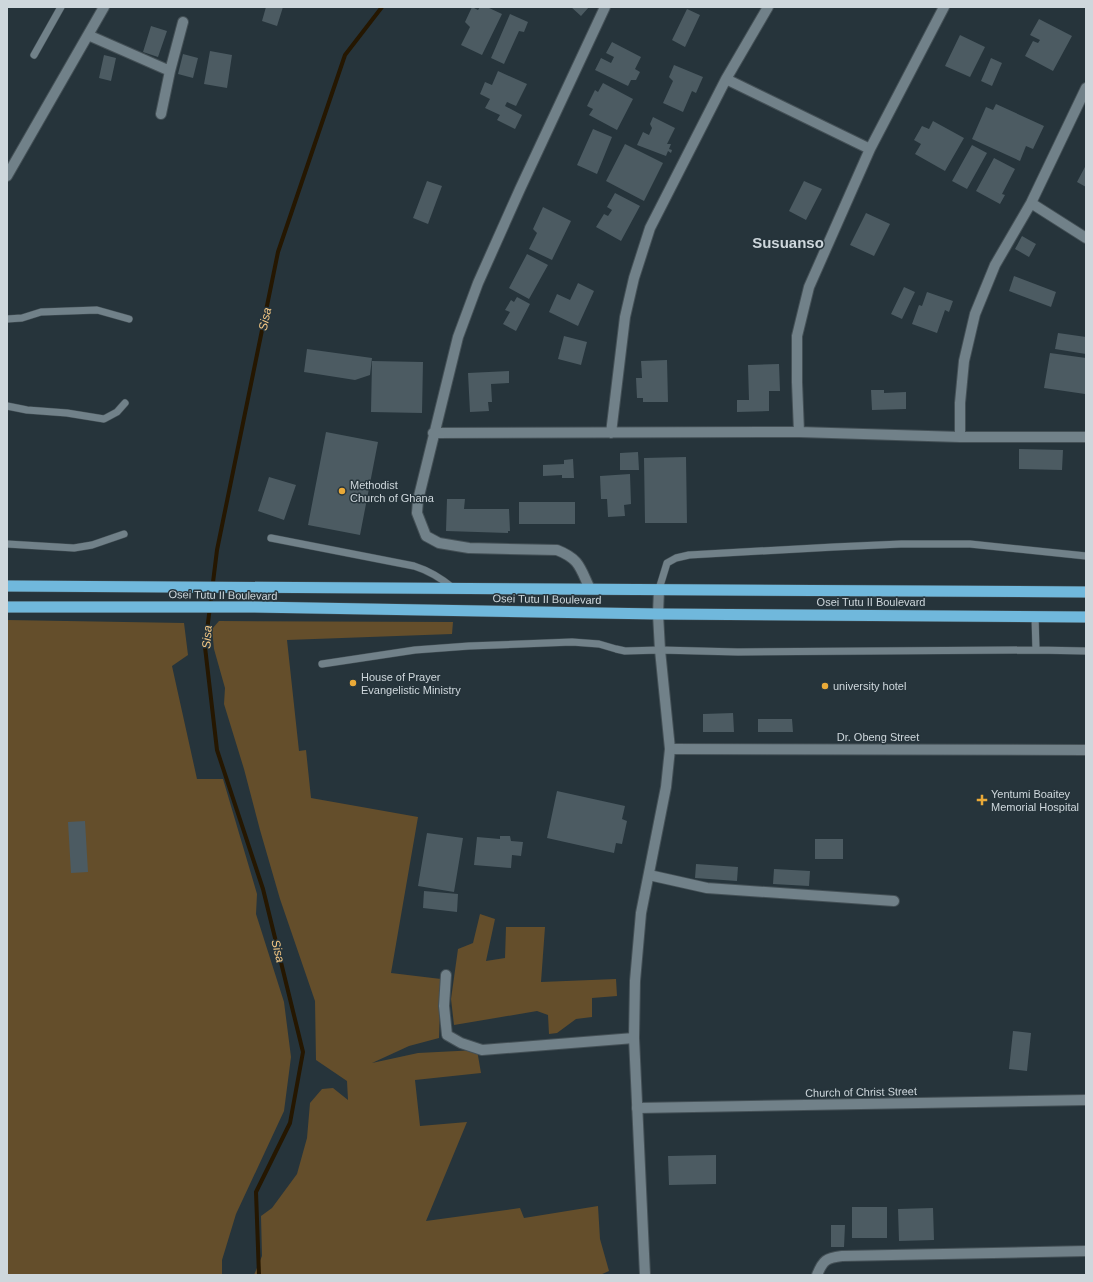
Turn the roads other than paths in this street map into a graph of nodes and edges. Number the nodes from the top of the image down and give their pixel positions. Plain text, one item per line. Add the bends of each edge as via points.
1 (61, 7) edge
2 (104, 7) edge
3 (604, 7) edge
4 (768, 7) edge
5 (944, 7) edge
6 (183, 22) dead end
7 (88, 35) junction
8 (34, 55) dead end
9 (170, 71) junction
10 (726, 79) junction
11 (1086, 88) edge
12 (161, 114) dead end
13 (870, 149) junction
14 (7, 176) edge
15 (1031, 203) junction
16 (1086, 238) edge
17 (7, 319) edge
18 (129, 319) dead end
19 (124, 403) dead end
20 (7, 406) edge
21 (799, 432) junction
22 (434, 433) junction
23 (611, 433) junction
24 (960, 437) junction
25 (1086, 437) edge
26 (124, 534) dead end
27 (271, 538) dead end
28 (7, 544) edge
29 (1086, 556) edge
30 (7, 586) edge
31 (454, 588) junction
32 (590, 589) junction
33 (659, 589) junction
34 (1086, 592) edge
35 (7, 608) edge
36 (658, 614) junction
37 (1035, 616) junction
38 (1086, 617) edge
39 (660, 650) junction
40 (1036, 650) junction
41 (1086, 651) edge
42 (322, 664) dead end
43 (670, 748) junction
44 (1086, 750) edge
45 (649, 875) junction
46 (894, 901) dead end
47 (446, 975) dead end
48 (634, 1038) junction
49 (1086, 1100) edge
50 (637, 1108) junction
51 (1086, 1251) edge
52 (645, 1275) edge
53 (817, 1275) edge

1 - 8 lane
2 - 7 street
3 - 22 street via 478,283 458,337
4 - 10 street
5 - 13 street
6 - 9 street
7 - 9 street
7 - 14 street
9 - 12 street
10 - 13 street
10 - 23 street via 650,228 625,317
11 - 15 street
13 - 21 street via 809,286 797,336
15 - 16 street
15 - 24 street via 995,265 975,314 964,361
17 - 18 lane via 22,318 41,312 98,310
19 - 20 lane via 117,412 104,419
21 - 23 street
21 - 24 street
22 - 23 street
22 - 32 street via 418,500 417,513 426,536 439,543 469,548 557,550 570,555 579,564
24 - 25 street
26 - 28 lane via 74,548
27 - 31 lane via 414,566 439,576
29 - 33 lane via 970,544 841,546 689,555 667,563
30 - 31 highway, Osei Tutu II Boulevard
31 - 32 highway, Osei Tutu II Boulevard
32 - 33 highway, Osei Tutu II Boulevard
33 - 34 highway, Osei Tutu II Boulevard
33 - 36 street
35 - 36 highway, Osei Tutu II Boulevard via 250,607
36 - 37 highway, Osei Tutu II Boulevard
36 - 39 street
37 - 38 highway, Osei Tutu II Boulevard
37 - 40 lane
39 - 40 lane
39 - 42 lane via 625,651 599,644 572,642 469,646 415,650
39 - 43 street
40 - 41 lane
43 - 44 street, Dr. Obeng Street
43 - 45 street via 666,787
45 - 46 street via 708,888
45 - 48 street via 636,952
47 - 48 street via 444,1006 448,1035 461,1043 482,1050
48 - 50 street
49 - 50 street, Church of Christ Street
50 - 52 street
51 - 53 street via 829,1257 821,1265

